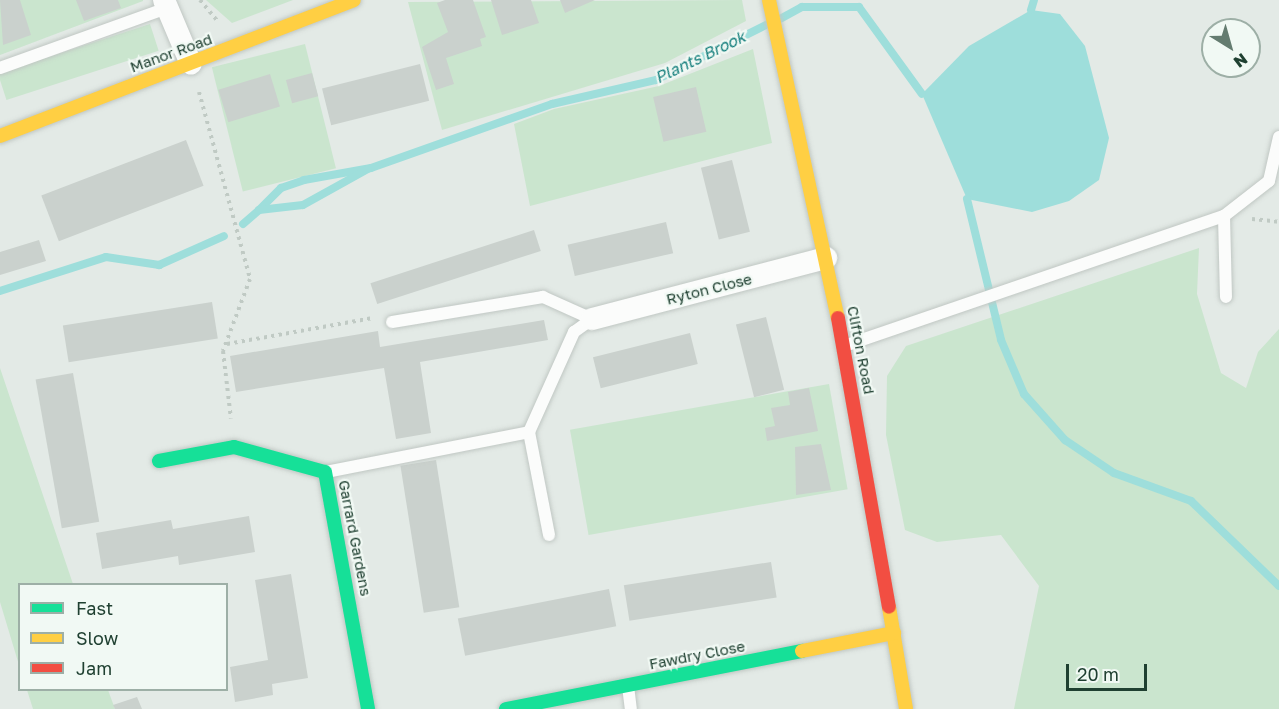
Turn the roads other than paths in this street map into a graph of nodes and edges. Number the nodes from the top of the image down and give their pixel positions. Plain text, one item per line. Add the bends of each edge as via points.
1 (354, 0) edge
2 (769, 2) edge
3 (165, 4) edge
4 (191, 64) junction
5 (0, 68) edge
6 (0, 136) edge
7 (1279, 137) edge
8 (1224, 216) junction
9 (826, 258) junction
10 (1226, 297) dead end
11 (592, 319) junction
12 (393, 322) road end
13 (844, 346) junction
14 (529, 432) junction
15 (159, 461) dead end
16 (325, 472) junction
17 (549, 535) dead end
18 (894, 633) junction
19 (628, 685) junction
20 (368, 709) edge
21 (506, 709) edge
22 (631, 709) edge
23 (906, 709) edge

1 - 4 street, Manor Road
2 - 9 street, Clifton Road via 776,48
3 - 4 street
3 - 5 lane
4 - 6 street, Manor Road
7 - 8 lane via 1269,181
8 - 10 lane
8 - 13 lane
9 - 11 street, Ryton Close
9 - 13 street, Clifton Road
11 - 12 lane via 543,297
11 - 14 lane via 574,332
13 - 18 street, Clifton Road
14 - 16 lane
14 - 17 lane
15 - 16 street, Garrard Gardens via 234,447
16 - 20 street, Garrard Gardens
18 - 19 street, Fawdry Close
18 - 23 street, Clifton Road
19 - 21 street, Fawdry Close
19 - 22 lane

